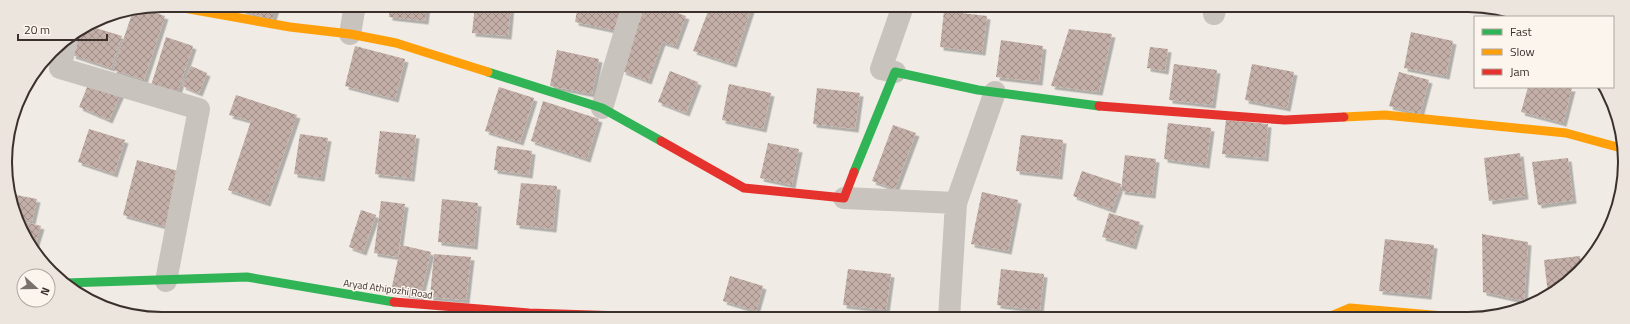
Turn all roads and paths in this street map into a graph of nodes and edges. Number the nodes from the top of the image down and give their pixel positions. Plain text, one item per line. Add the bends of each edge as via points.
1 (207, 12) edge
2 (354, 12) edge
3 (631, 12) edge
4 (901, 12) edge
5 (350, 34) junction
6 (65, 47) edge
7 (895, 72) junction
8 (995, 92) junction
9 (602, 108) junction
10 (1618, 147) edge
11 (844, 198) junction
12 (956, 203) junction
13 (166, 280) junction
14 (73, 283) edge
15 (514, 312) edge
16 (949, 312) edge
17 (1340, 312) edge
18 (1402, 312) edge

1 - 5 street via 290,27
2 - 5 street
3 - 9 street
4 - 7 street via 881,69
5 - 9 street via 396,43
6 - 13 street via 60,68 199,109
7 - 8 street
7 - 11 street
8 - 10 street via 1111,107 1284,120 1385,115 1566,133
8 - 12 street
9 - 11 street via 744,188
11 - 12 street
12 - 16 street
13 - 14 street, Aryad Athipozhi Road
13 - 15 street, Aryad Athipozhi Road via 247,277 405,304
17 - 18 street via 1350,308

